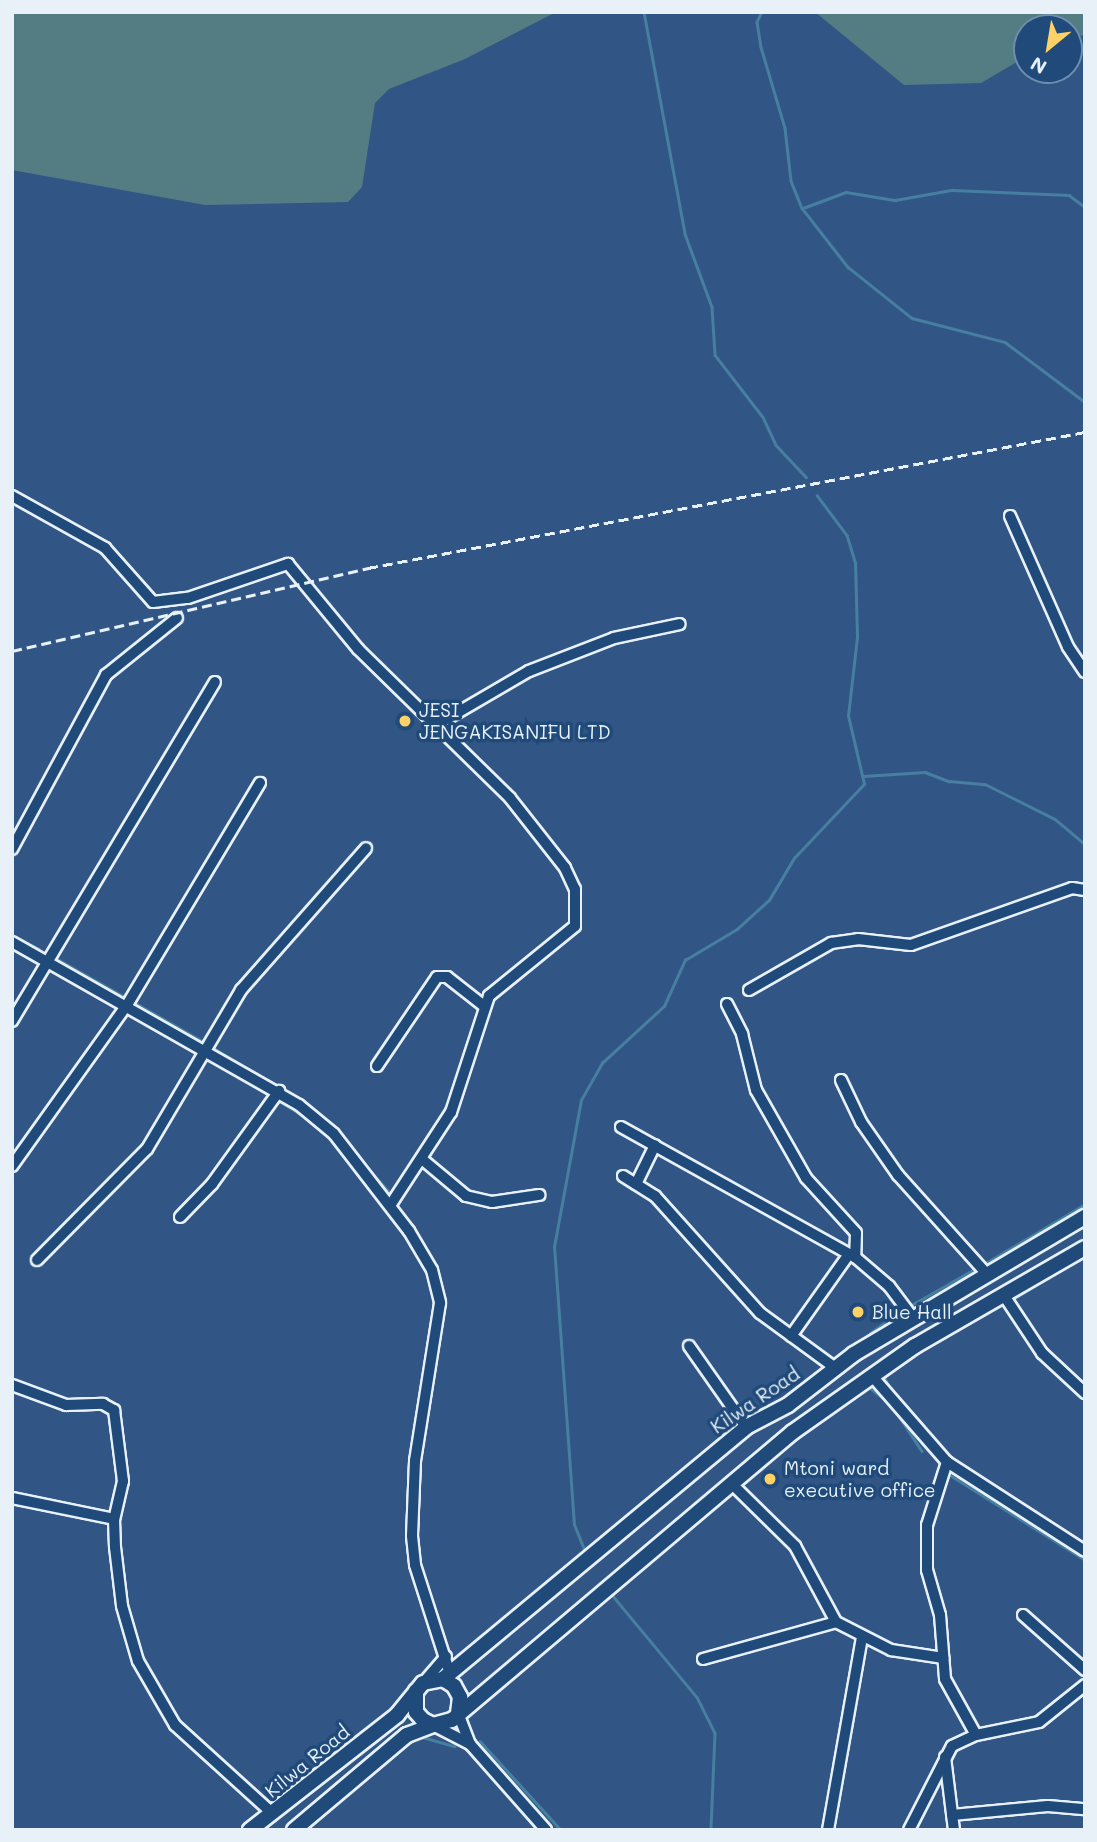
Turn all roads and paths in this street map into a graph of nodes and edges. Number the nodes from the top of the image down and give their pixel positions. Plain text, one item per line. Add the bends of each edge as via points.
1 (12, 496) edge
2 (1010, 516) dead end
3 (177, 618) dead end
4 (680, 624) dead end
5 (1085, 672) edge
6 (215, 682) dead end
7 (433, 727) junction
8 (260, 783) dead end
9 (366, 848) dead end
10 (12, 849) edge
11 (1085, 890) edge
12 (12, 942) edge
13 (46, 960) junction
14 (750, 990) dead end
15 (727, 1004) dead end
16 (127, 1006) junction
17 (484, 1006) junction
18 (12, 1021) edge
19 (205, 1049) junction
20 (377, 1066) dead end
21 (841, 1080) dead end
22 (279, 1091) junction
23 (621, 1127) dead end
24 (655, 1145) junction
25 (423, 1160) junction
26 (12, 1166) edge
27 (623, 1177) dead end
28 (636, 1184) junction
29 (539, 1195) dead end
30 (391, 1204) junction
31 (180, 1217) dead end
32 (1085, 1217) edge
33 (1085, 1248) edge
34 (852, 1255) junction
35 (37, 1260) dead end
36 (986, 1273) junction
37 (1003, 1294) junction
38 (913, 1318) junction
39 (791, 1336) junction
40 (689, 1346) dead end
41 (834, 1367) junction
42 (872, 1376) junction
43 (12, 1385) edge
44 (1085, 1394) edge
45 (746, 1427) junction
46 (947, 1462) junction
47 (734, 1486) junction
48 (12, 1498) edge
49 (114, 1519) junction
50 (1085, 1551) edge
51 (1023, 1615) dead end
52 (836, 1622) junction
53 (862, 1638) junction
54 (446, 1657) junction
55 (943, 1658) junction
56 (703, 1659) dead end
57 (1085, 1670) edge
58 (447, 1677) junction
59 (1085, 1685) edge
60 (420, 1687) junction
61 (458, 1713) junction
62 (433, 1725) junction
63 (976, 1735) junction
64 (470, 1744) junction
65 (944, 1756) junction
66 (1085, 1809) edge
67 (272, 1813) junction
68 (952, 1815) junction
69 (250, 1830) edge
70 (294, 1830) edge
71 (546, 1830) edge
72 (828, 1830) edge
73 (909, 1830) edge
74 (954, 1830) edge

1 - 7 street via 105,548 153,603 188,598 288,564 328,617
2 - 5 street via 1068,647
3 - 10 street via 106,675
4 - 7 street via 614,638 529,671
6 - 13 street
7 - 17 street via 510,798 553,848 575,889 575,926 510,974
8 - 16 street
9 - 19 street via 241,990
11 - 14 street via 1072,888 911,945 858,939 831,943
12 - 13 street
13 - 16 street
13 - 18 street
15 - 34 street via 742,1034 756,1090 806,1178 856,1233
16 - 19 street
16 - 26 street
17 - 20 street via 447,977 437,977
17 - 25 street via 454,1104
19 - 22 street
19 - 35 street via 147,1149
21 - 36 street via 861,1122 898,1175
22 - 30 street via 334,1133
22 - 31 street via 212,1184
23 - 24 street
24 - 28 street
24 - 34 street
25 - 29 street via 466,1196 492,1202
25 - 30 street
27 - 28 street
28 - 39 street via 662,1204 749,1302
30 - 54 street via 432,1270 440,1303 410,1506 415,1565
32 - 36 highway, Kilwa Road
33 - 37 highway
34 - 38 street via 889,1286
34 - 39 street
36 - 38 highway, Kilwa Road
37 - 42 highway
37 - 44 street via 1042,1353
38 - 41 highway, Kilwa Road
39 - 41 street
40 - 45 street
41 - 45 highway, Kilwa Road via 788,1405
42 - 46 street
42 - 47 highway via 793,1432
43 - 49 street via 66,1405 103,1404 114,1410 123,1481
45 - 58 highway, Kilwa Road
46 - 50 street
46 - 55 street via 933,1497 925,1546 940,1615
47 - 52 street via 795,1546
47 - 61 highway
48 - 49 street
49 - 67 street via 122,1606 147,1681 175,1725
51 - 57 street
52 - 53 street
52 - 56 street
53 - 55 street via 891,1650
53 - 72 street
54 - 58 street
54 - 60 street
55 - 63 street via 951,1697
58 - 60 highway
58 - 61 highway via 458,1690
59 - 63 street via 1039,1722
60 - 62 highway via 416,1712
60 - 67 highway, Kilwa Road via 397,1715
61 - 62 highway via 443,1725
61 - 64 street
62 - 64 street
62 - 70 highway via 407,1735
63 - 65 street via 952,1746
64 - 71 street
65 - 68 street
65 - 73 street
66 - 68 street via 1048,1806
67 - 69 highway, Kilwa Road
68 - 74 street

